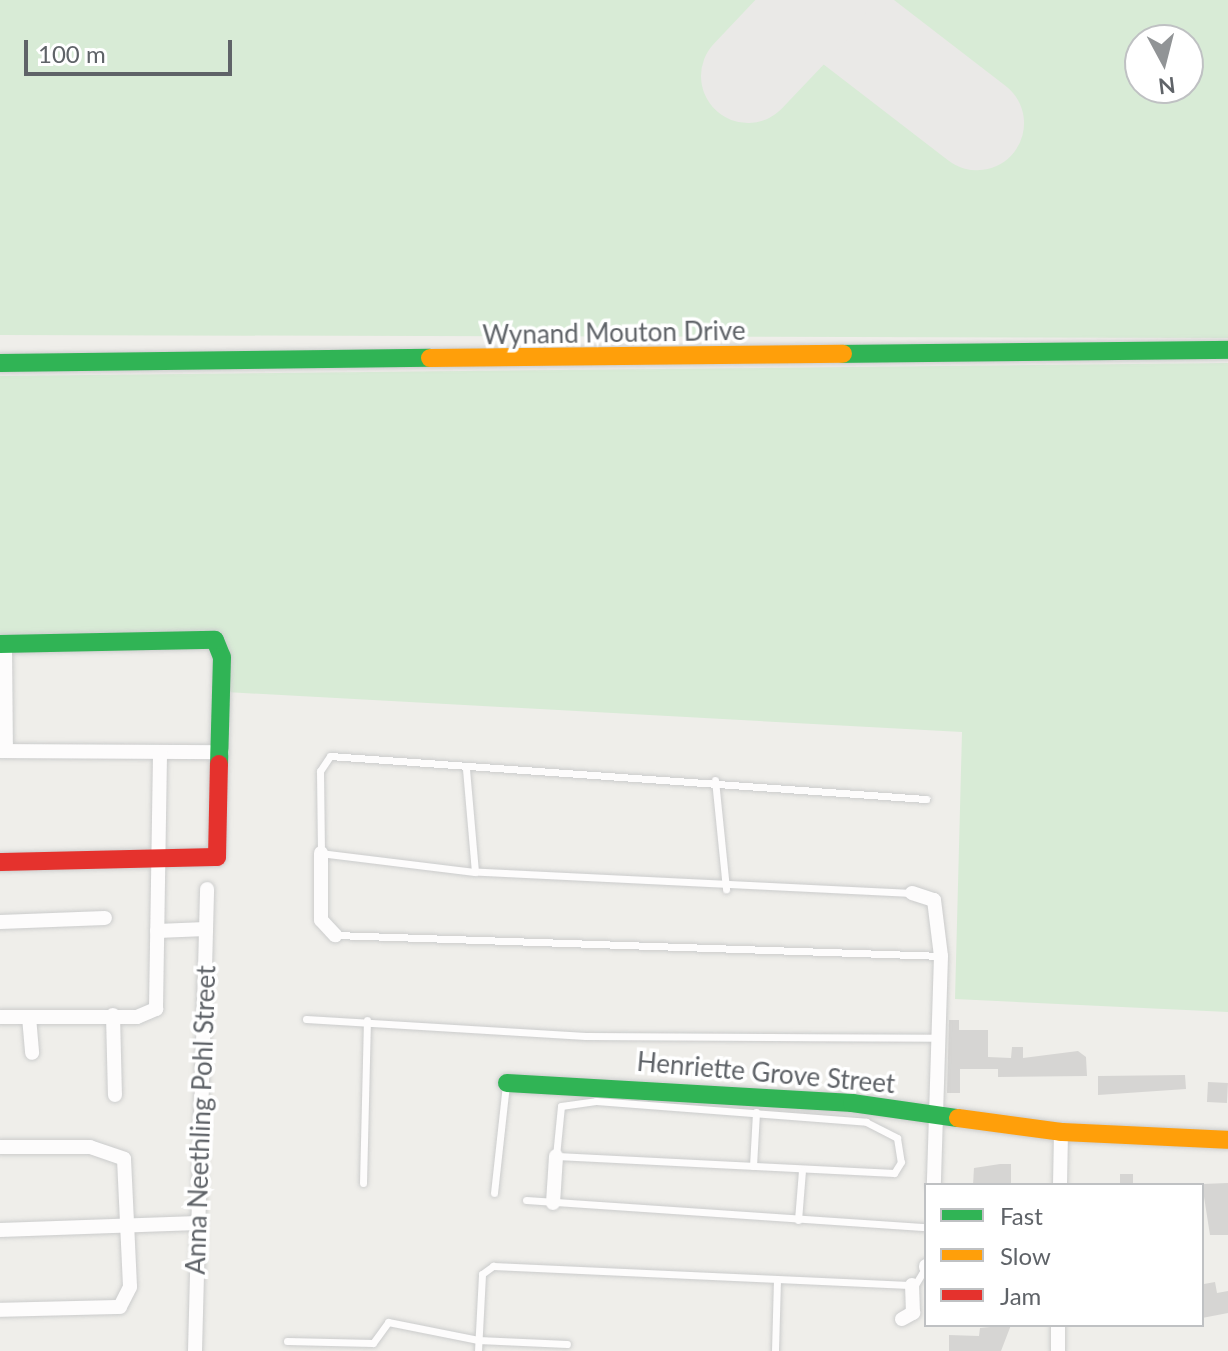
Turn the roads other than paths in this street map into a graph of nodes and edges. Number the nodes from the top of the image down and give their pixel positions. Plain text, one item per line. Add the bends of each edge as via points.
1 (1228, 350) edge
2 (0, 363) edge
3 (2, 644) edge
4 (3, 751) edge
5 (222, 752) junction
6 (160, 753) junction
7 (466, 769) junction
8 (715, 780) junction
9 (926, 799) dead end
10 (321, 853) junction
11 (157, 860) junction
12 (0, 862) edge
13 (475, 872) junction
14 (207, 889) dead end
15 (726, 889) junction
16 (912, 893) joint
17 (105, 918) dead end
18 (0, 922) edge
19 (206, 929) junction
20 (157, 931) junction
21 (335, 935) joint
22 (941, 956) junction
23 (113, 1015) junction
24 (0, 1017) edge
25 (29, 1017) junction
26 (306, 1019) dead end
27 (367, 1020) junction
28 (940, 1038) junction
29 (32, 1053) dead end
30 (507, 1083) joint
31 (115, 1095) dead end
32 (756, 1112) junction
33 (937, 1119) junction
34 (1061, 1132) junction
35 (1228, 1140) edge
36 (0, 1147) edge
37 (556, 1156) junction
38 (753, 1166) junction
39 (802, 1170) junction
40 (363, 1183) dead end
41 (934, 1183) edge
42 (1060, 1183) edge
43 (494, 1193) dead end
44 (526, 1200) dead end
45 (553, 1203) junction
46 (798, 1220) junction
47 (198, 1223) junction
48 (129, 1227) junction
49 (924, 1227) edge
50 (0, 1230) edge
51 (924, 1269) edge
52 (777, 1281) junction
53 (912, 1285) junction
54 (0, 1310) edge
55 (902, 1319) dead end
56 (1058, 1327) edge
57 (478, 1340) junction
58 (287, 1341) dead end
59 (567, 1344) dead end
60 (195, 1351) edge
61 (478, 1351) edge
62 (775, 1351) edge
63 (1058, 1351) edge

1 - 2 street, Wynand Mouton Drive
3 - 4 street
3 - 5 street via 219,642
4 - 6 street
5 - 6 street
5 - 11 street via 217,857
6 - 11 street
7 - 8 lane
7 - 10 lane via 325,759
7 - 13 lane
8 - 9 lane
8 - 15 lane
10 - 13 lane
10 - 21 street via 321,920
11 - 12 street
11 - 20 street
13 - 15 lane
14 - 19 street, Anna Neethling Pohl Street
15 - 16 lane
16 - 22 street via 934,900
17 - 18 street
19 - 20 street
19 - 47 street, Anna Neethling Pohl Street
20 - 23 street via 156,1009
21 - 22 lane
22 - 28 street
23 - 25 street
23 - 31 street
24 - 25 street
25 - 29 street
26 - 27 lane
27 - 28 lane via 585,1036
27 - 40 lane
28 - 33 street
30 - 33 street, Henriette Grove Street via 852,1103
30 - 43 lane, Henriette Grove Street via 498,1103
32 - 37 lane via 566,1103 557,1118
32 - 38 lane
32 - 39 lane via 866,1122 890,1132 901,1147 894,1173
33 - 34 street, Henriette Grove Street
33 - 41 street
34 - 35 street, Henriette Grove Street
34 - 42 street
36 - 48 street via 117,1154 126,1169
37 - 38 lane
37 - 45 street
38 - 39 lane
39 - 46 lane
44 - 45 lane
45 - 46 lane
46 - 49 lane
47 - 48 street
47 - 60 street, Anna Neethling Pohl Street
48 - 50 street
48 - 54 street via 124,1305
51 - 53 lane
52 - 53 lane
52 - 57 lane via 493,1266 482,1274
52 - 62 lane
53 - 55 street via 913,1313
56 - 63 street
57 - 58 lane via 388,1322 373,1343
57 - 59 lane
57 - 61 lane

